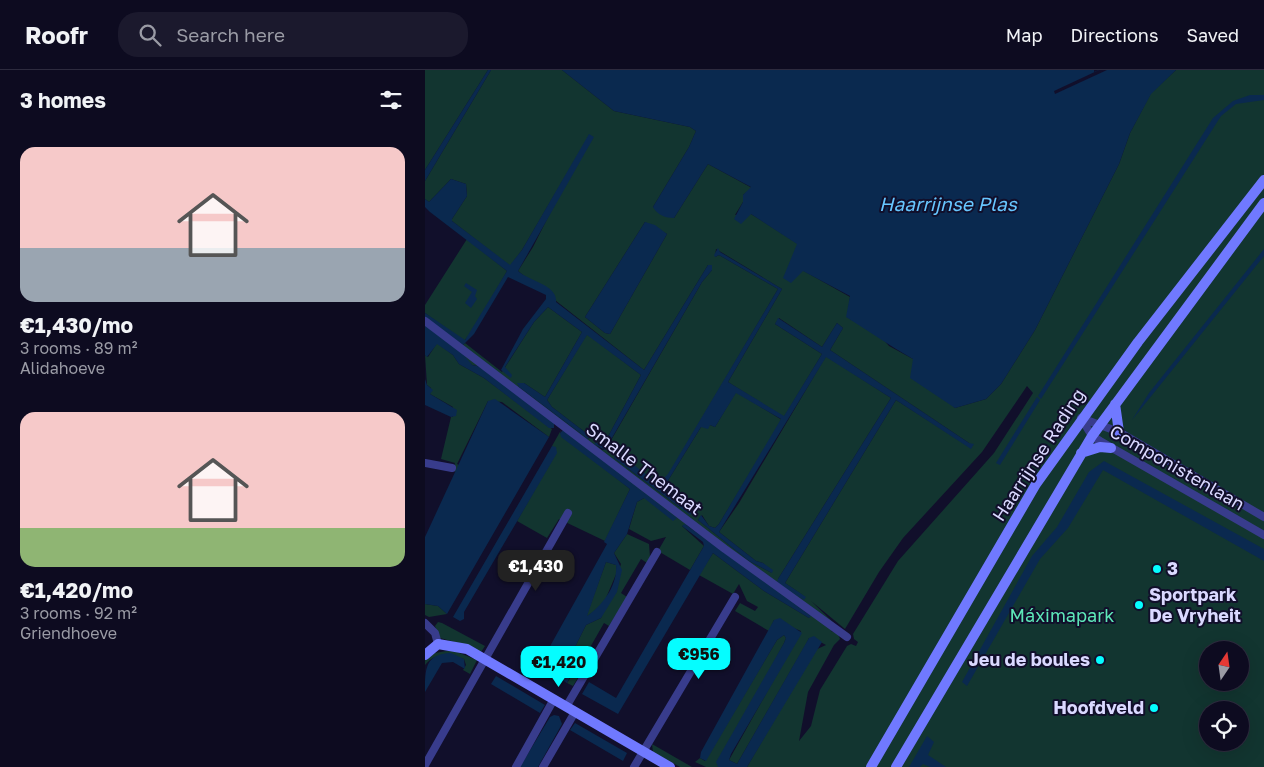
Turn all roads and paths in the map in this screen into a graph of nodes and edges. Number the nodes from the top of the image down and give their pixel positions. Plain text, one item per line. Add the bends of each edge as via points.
1 (1264, 180) edge
2 (1264, 203) edge
3 (425, 321) edge
4 (1115, 403) junction
5 (1081, 418) junction
6 (1100, 424) junction
7 (1119, 432) junction
8 (1092, 436) junction
9 (1111, 448) junction
10 (1081, 453) junction
11 (425, 463) edge
12 (452, 468) dead end
13 (568, 513) dead end
14 (1264, 516) edge
15 (1264, 535) edge
16 (657, 552) dead end
17 (735, 597) dead end
18 (425, 623) edge
19 (847, 637) dead end
20 (438, 644) junction
21 (425, 655) edge
22 (484, 659) junction
23 (554, 700) junction
24 (571, 709) junction
25 (643, 752) junction
26 (425, 765) edge
27 (516, 767) edge
28 (543, 767) edge
29 (634, 767) edge
30 (670, 767) edge
31 (871, 767) edge
32 (896, 767) edge

1 - 5 main road, Haarrijnse Rading
2 - 4 main road, Haarrijnse Rading
3 - 19 street, Smalle Themaat via 725,549
4 - 6 main road, Haarrijnse Rading
4 - 7 main road
5 - 6 street, Componistenlaan
5 - 8 street, Componistenlaan
5 - 31 main road, Haarrijnse Rading via 1036,484
6 - 7 street, Componistenlaan
6 - 8 main road, Haarrijnse Rading
7 - 14 street, Componistenlaan
8 - 9 street, Componistenlaan
8 - 10 main road, Haarrijnse Rading
9 - 10 main road via 1100,447
9 - 15 street, Componistenlaan
10 - 32 main road, Haarrijnse Rading
11 - 12 street
13 - 22 street
16 - 24 street
17 - 25 street
18 - 20 street via 435,633
20 - 21 main road
20 - 22 main road via 467,649
22 - 23 main road
22 - 26 street
23 - 24 main road
23 - 27 street
24 - 25 main road
24 - 28 street
25 - 29 street
25 - 30 main road

